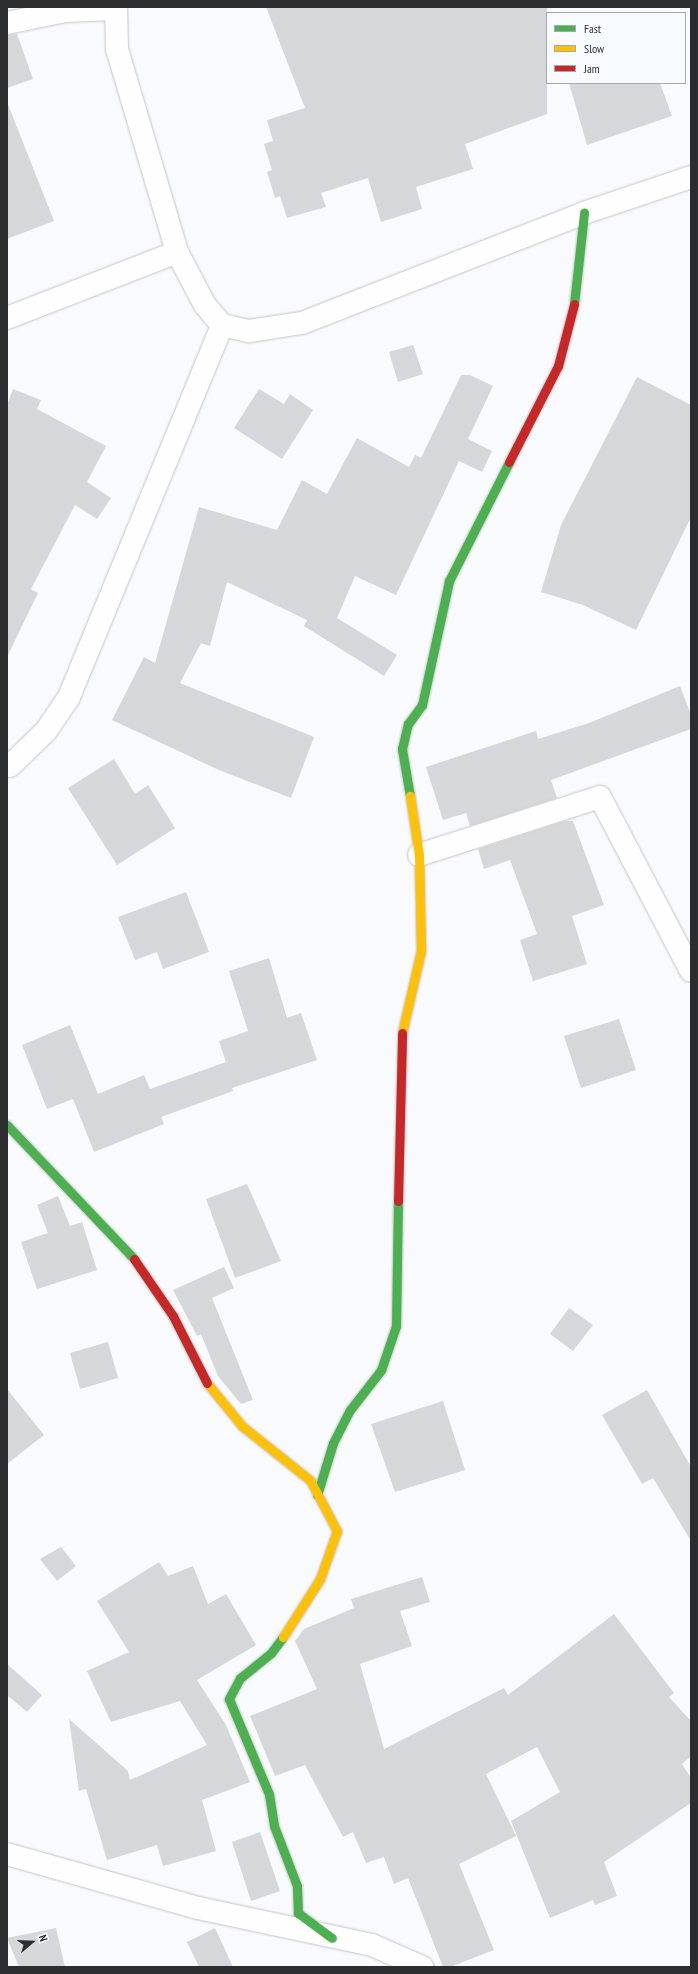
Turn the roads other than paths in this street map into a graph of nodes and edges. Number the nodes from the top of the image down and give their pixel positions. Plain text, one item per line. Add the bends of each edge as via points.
1 (115, 8) edge
2 (7, 23) edge
3 (691, 177) edge
4 (584, 213) junction
5 (177, 252) junction
6 (7, 318) edge
7 (222, 325) junction
8 (10, 766) dead end
9 (419, 855) junction
10 (691, 972) edge
11 (7, 1125) edge
12 (317, 1495) junction
13 (7, 1854) edge
14 (332, 1938) junction
15 (422, 1967) edge

1 - 2 street via 66,11
1 - 5 street via 117,49
3 - 4 street
4 - 7 street via 302,323 249,331
4 - 9 street via 574,307 558,366 449,581 422,705 408,724 402,749
5 - 6 street
5 - 7 street via 205,305
7 - 8 street via 69,697 46,731
9 - 10 street via 600,797
9 - 12 street via 421,951 401,1045 396,1326 381,1370 350,1410 332,1442
11 - 12 street via 131,1254 173,1316 204,1379 242,1426 310,1480
12 - 14 street via 337,1531 320,1579 271,1653 240,1678 229,1699 270,1794 274,1826 297,1886 298,1913
13 - 14 street via 198,1908
14 - 15 street via 372,1945

